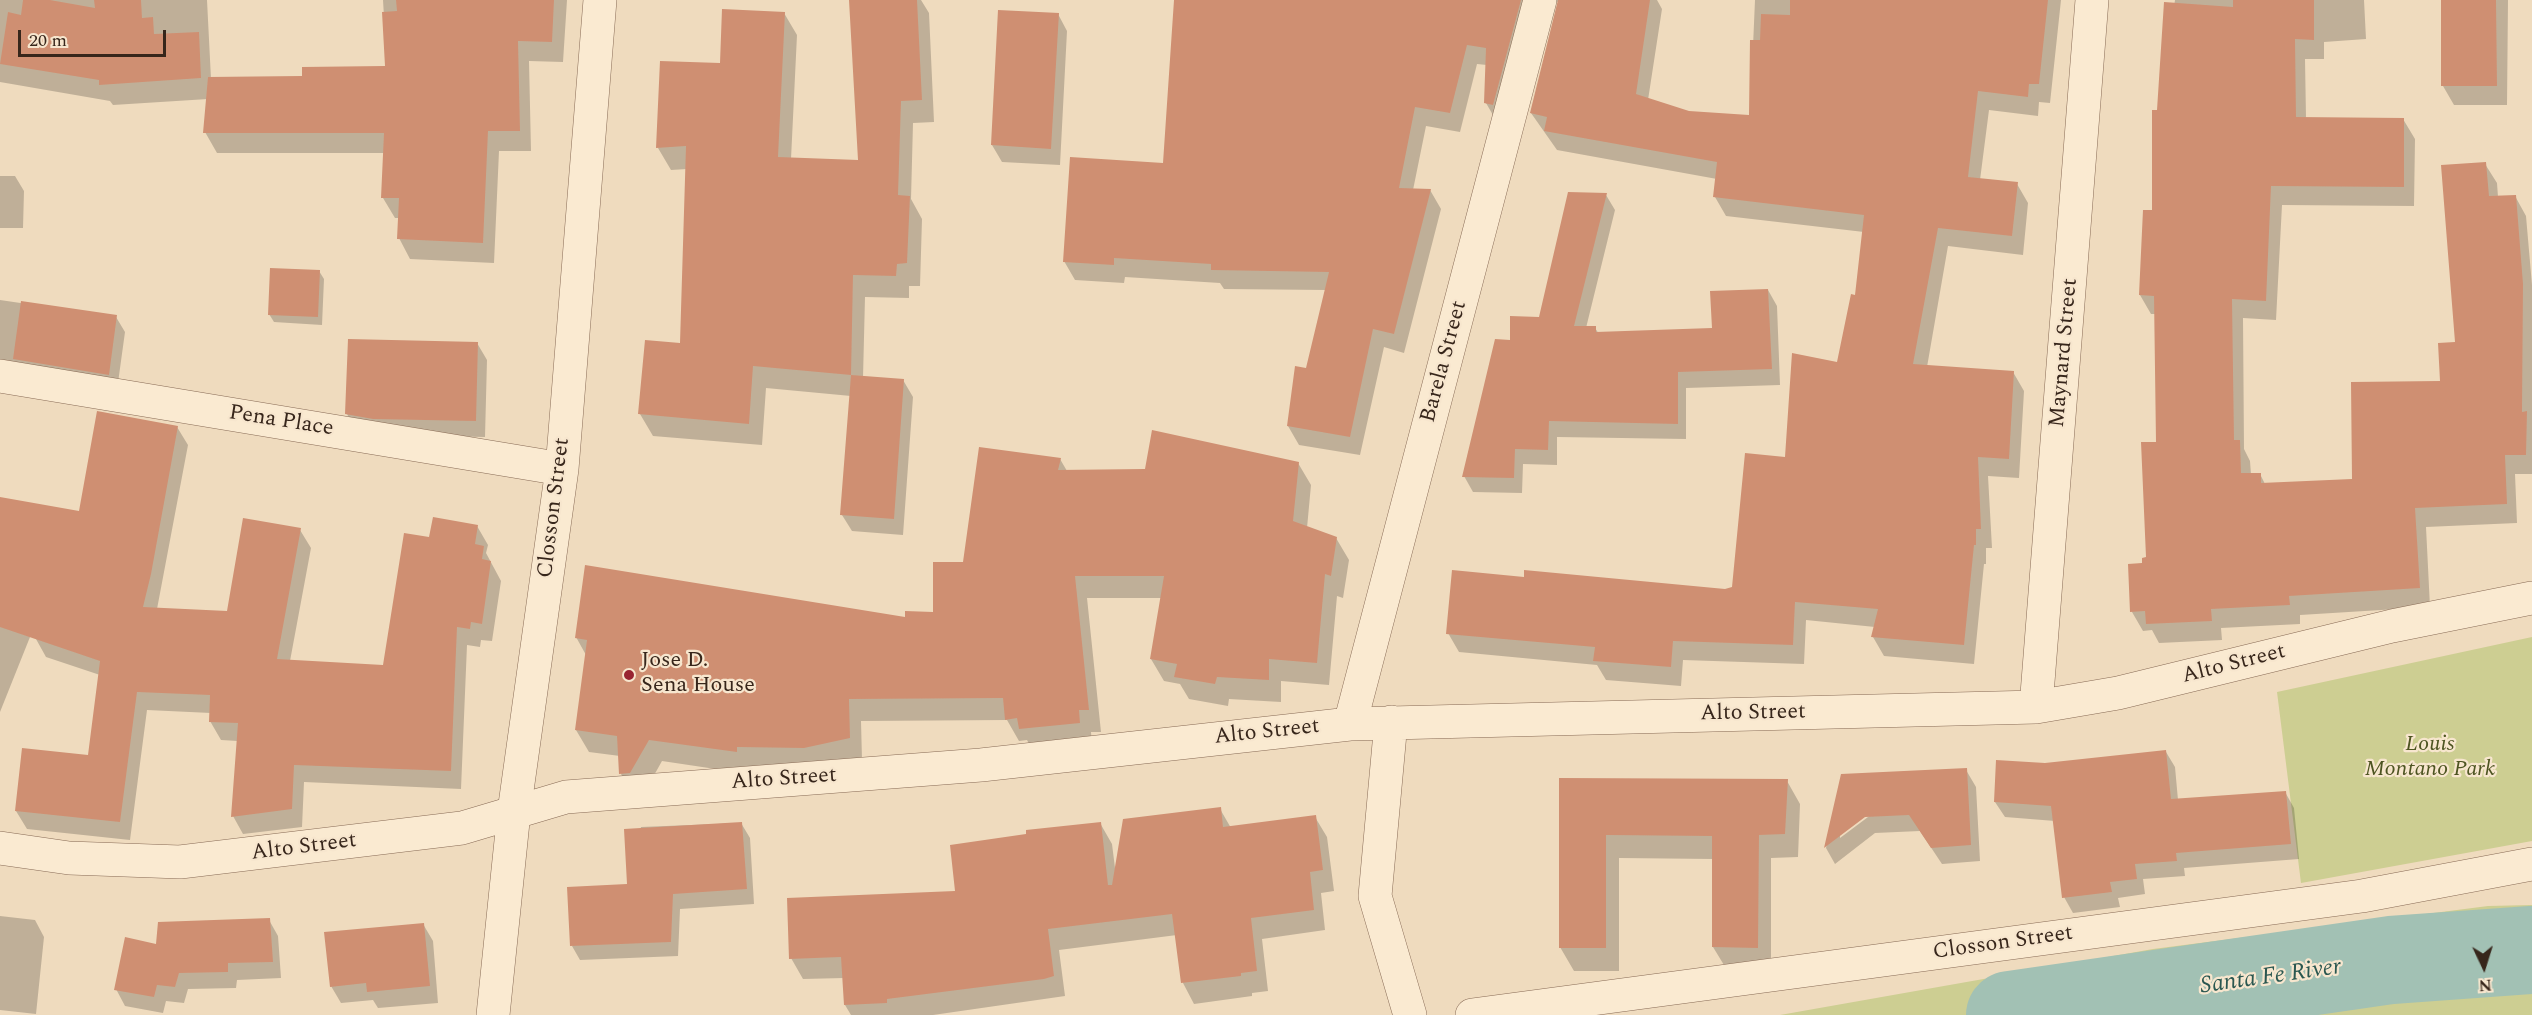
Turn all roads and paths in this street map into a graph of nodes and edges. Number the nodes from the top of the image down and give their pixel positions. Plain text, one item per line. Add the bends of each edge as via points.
1 (600, 0) edge
2 (1540, 0) edge
3 (2092, 0) edge
4 (0, 376) edge
5 (562, 469) junction
6 (2532, 598) edge
7 (2036, 707) junction
8 (1391, 722) junction
9 (1350, 724) junction
10 (514, 812) junction
11 (0, 848) edge
12 (2532, 864) edge
13 (493, 1015) edge
14 (1410, 1015) edge
15 (1472, 1015) edge

1 - 5 street, Closson Street
2 - 9 street, Barela Street
3 - 7 street, Maynard Street
4 - 5 street, Pena Place
5 - 10 street, Closson Street
6 - 7 street, Alto Street via 2392,626 2118,693
7 - 8 street, Alto Street
8 - 9 street, Alto Street
8 - 14 street via 1375,896
9 - 10 street, Alto Street via 981,765 566,797
10 - 11 street, Alto Street via 462,828 180,862 69,858
10 - 13 street, Closson Street
12 - 15 street, Closson Street via 2362,896

